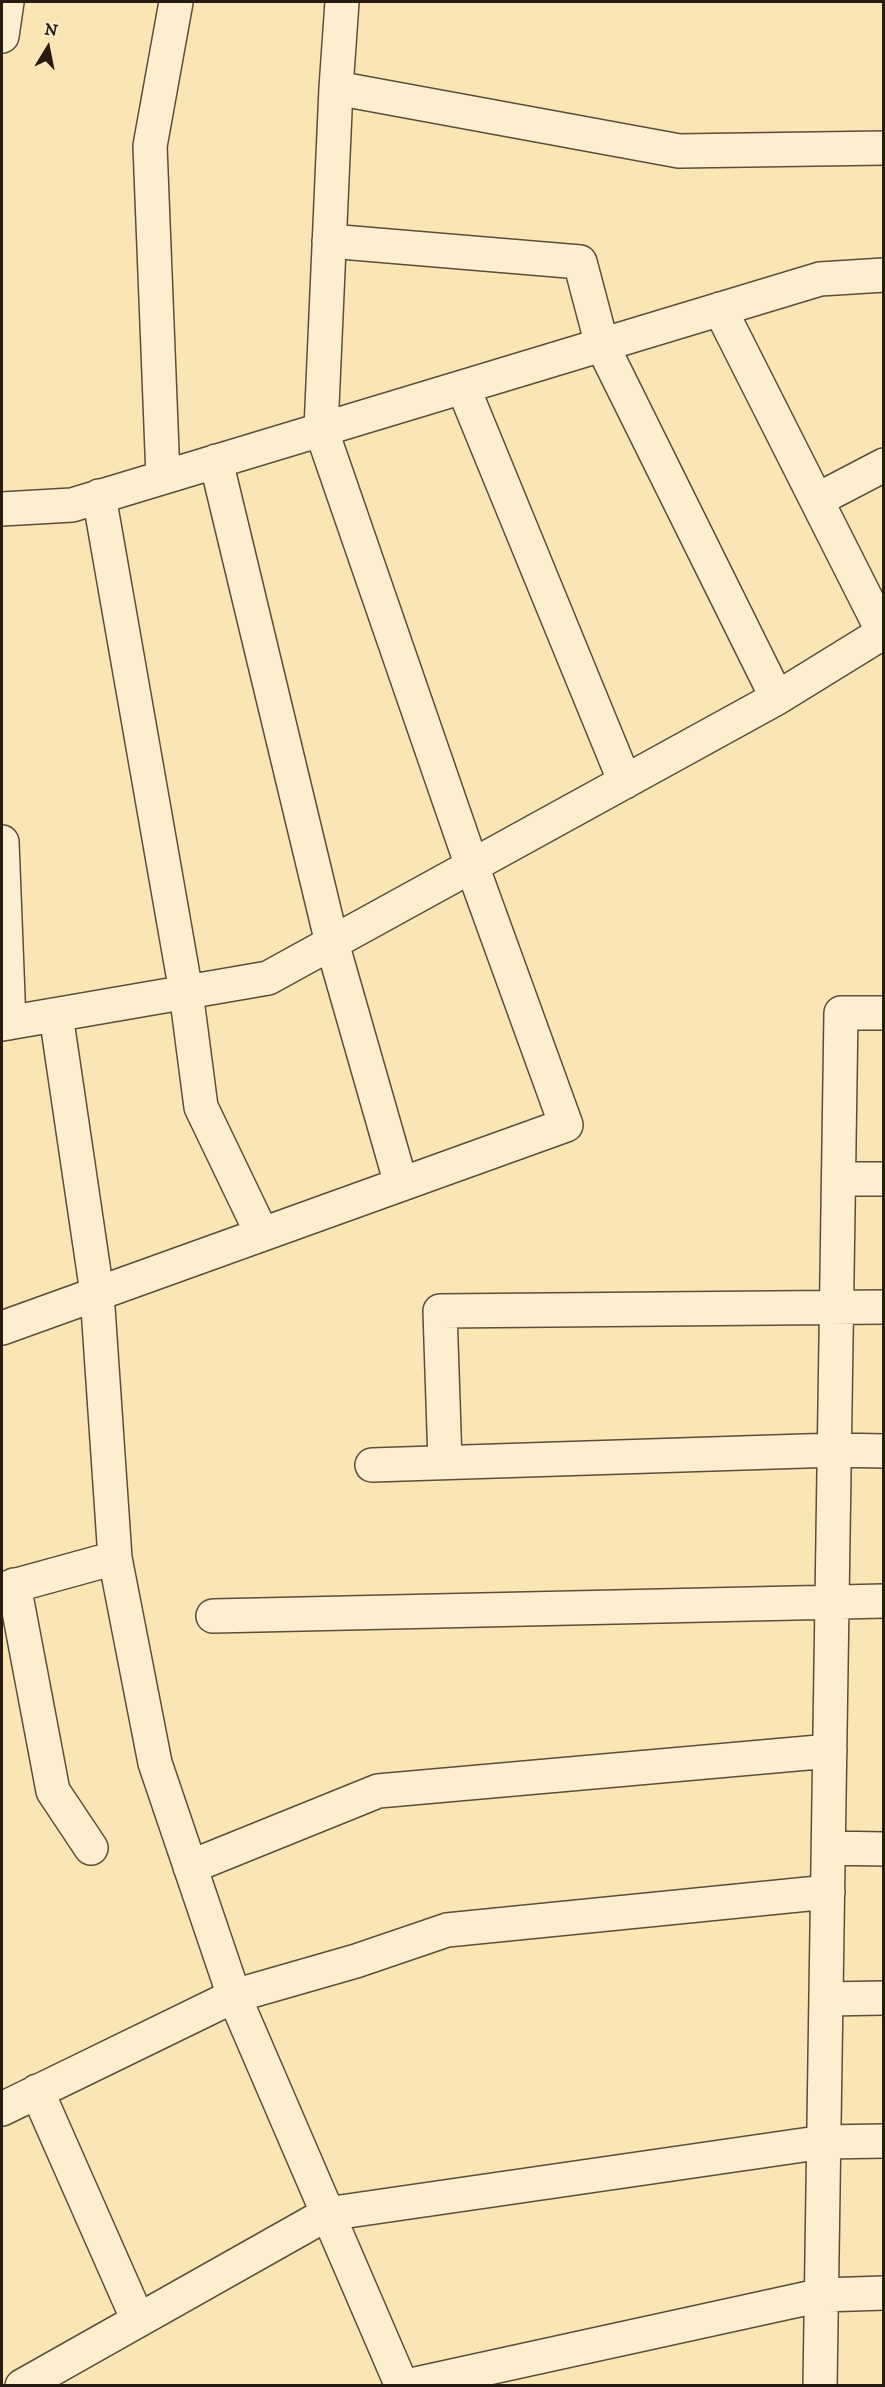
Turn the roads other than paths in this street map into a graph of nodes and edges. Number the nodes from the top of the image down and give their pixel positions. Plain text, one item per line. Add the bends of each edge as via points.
1 (7, 2) edge
2 (176, 2) edge
3 (342, 2) edge
4 (2, 36) edge
5 (336, 88) junction
6 (884, 148) edge
7 (329, 241) junction
8 (884, 275) edge
9 (720, 309) junction
10 (602, 345) junction
11 (463, 387) junction
12 (321, 429) junction
13 (216, 461) junction
14 (884, 465) edge
15 (163, 477) junction
16 (99, 496) junction
17 (817, 500) junction
18 (2, 509) edge
19 (883, 632) edge
20 (777, 698) junction
21 (625, 782) junction
22 (2, 842) edge
23 (472, 866) junction
24 (332, 943) junction
25 (186, 992) junction
26 (884, 1013) edge
27 (56, 1015) junction
28 (5, 1024) edge
29 (839, 1179) junction
30 (884, 1179) edge
31 (401, 1184) junction
32 (262, 1234) junction
33 (97, 1293) junction
34 (884, 1307) edge
35 (837, 1308) junction
36 (2, 1328) edge
37 (835, 1450) junction
38 (884, 1451) edge
39 (445, 1462) junction
40 (372, 1465) dead end
41 (115, 1558) junction
42 (8, 1587) edge
43 (832, 1601) junction
44 (884, 1601) edge
45 (213, 1616) dead end
46 (830, 1751) junction
47 (91, 1848) dead end
48 (829, 1848) junction
49 (884, 1849) edge
50 (190, 1867) junction
51 (828, 1892) junction
52 (234, 1996) junction
53 (884, 1998) edge
54 (826, 1999) junction
55 (37, 2091) junction
56 (4, 2102) edge
57 (884, 2141) edge
58 (824, 2142) junction
59 (327, 2214) junction
60 (884, 2294) edge
61 (822, 2295) junction
62 (138, 2320) junction
63 (22, 2385) edge
64 (404, 2385) edge
65 (820, 2385) edge

1 - 4 street
2 - 15 street via 150,146
3 - 5 street
5 - 6 street via 679,151
5 - 7 street
7 - 10 street via 580,262
7 - 12 street
8 - 9 street via 820,279
9 - 10 street
9 - 17 street
10 - 11 street
10 - 20 street
11 - 12 street
11 - 21 street
12 - 13 street
12 - 23 street
13 - 15 street
13 - 24 street
14 - 17 street
15 - 16 street
16 - 18 street via 72,505
16 - 25 street
17 - 19 street
19 - 20 street
20 - 21 street
21 - 23 street
22 - 28 street
23 - 24 street
23 - 31 street via 566,1125
24 - 25 street via 268,978
24 - 31 street
25 - 27 street
25 - 32 street via 201,1107
26 - 29 street via 841,1013
27 - 28 street
27 - 33 street
29 - 30 street
29 - 35 street
31 - 32 street
32 - 33 street
33 - 36 street
33 - 41 street
34 - 35 street
35 - 37 street
35 - 39 street via 440,1311
37 - 38 street
37 - 39 street
37 - 43 street
39 - 40 street
41 - 42 street
41 - 50 street via 155,1763
42 - 47 street via 53,1791
43 - 44 street
43 - 45 street
43 - 46 street
46 - 48 street
46 - 50 street via 378,1791
48 - 49 street
48 - 51 street
50 - 52 street
51 - 52 street via 447,1930
51 - 54 street
52 - 55 street
52 - 59 street
53 - 54 street
54 - 58 street
55 - 56 street
55 - 62 street
57 - 58 street
58 - 59 street
58 - 61 street
59 - 62 street
59 - 64 street
60 - 61 street
61 - 64 street
61 - 65 street
62 - 63 street

